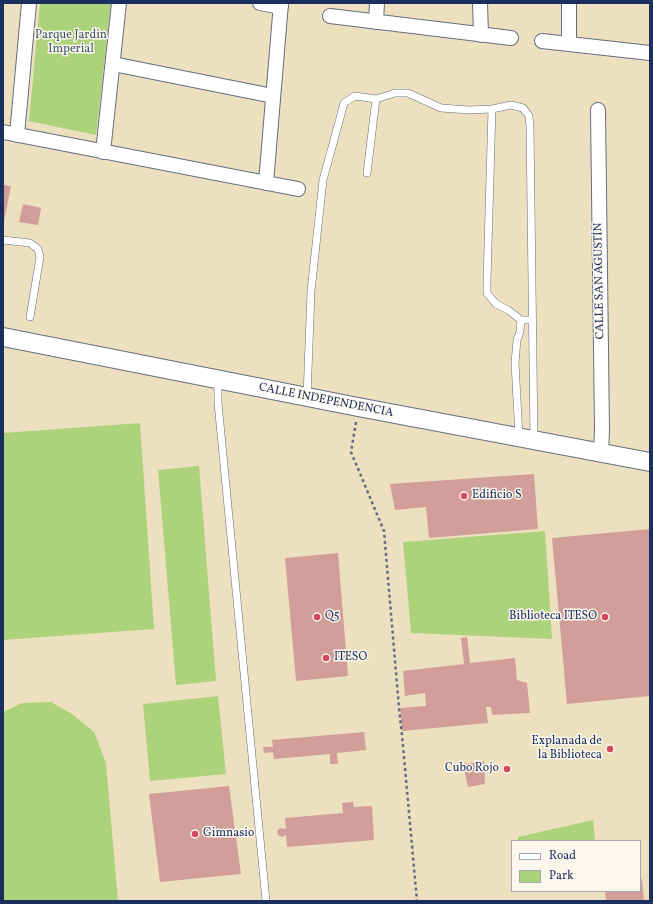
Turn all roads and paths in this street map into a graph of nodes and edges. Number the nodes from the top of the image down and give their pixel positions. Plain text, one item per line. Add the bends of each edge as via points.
1 (29, 3) edge
2 (119, 3) edge
3 (260, 3) edge
4 (377, 3) edge
5 (480, 3) edge
6 (569, 3) edge
7 (281, 5) edge
8 (330, 16) dead end
9 (376, 22) junction
10 (481, 35) junction
11 (511, 38) dead end
12 (542, 41) dead end
13 (569, 43) junction
14 (650, 53) edge
15 (113, 64) junction
16 (273, 96) junction
17 (376, 98) junction
18 (492, 109) junction
19 (598, 110) dead end
20 (3, 132) edge
21 (17, 135) junction
22 (104, 152) junction
23 (367, 173) dead end
24 (266, 183) junction
25 (298, 189) dead end
26 (3, 240) edge
27 (30, 317) dead end
28 (521, 320) junction
29 (532, 320) junction
30 (3, 337) edge
31 (218, 379) junction
32 (307, 397) junction
33 (358, 407) junction
34 (526, 438) junction
35 (601, 453) junction
36 (650, 462) edge
37 (266, 901) edge
38 (417, 901) edge

1 - 21 street
2 - 15 street
3 - 7 street
4 - 9 street
5 - 10 street
6 - 13 street
7 - 16 street
8 - 9 street
9 - 10 street
10 - 11 street
12 - 13 street
13 - 14 street
15 - 16 street
15 - 22 street
16 - 24 street
17 - 18 lane via 395,93 408,93 441,108
17 - 23 lane
17 - 32 lane via 355,96 344,103 323,180 311,291
18 - 28 lane via 487,293 496,304
18 - 29 lane via 511,105 523,108 529,116
19 - 35 street, CALLE SAN AGUSTÍN
20 - 21 street
21 - 22 street
22 - 24 street
24 - 25 street
26 - 27 lane via 30,243 38,249 40,257
28 - 29 lane
28 - 34 lane via 515,363
29 - 34 lane
30 - 31 street, CALLE INDEPENDENCIA
31 - 32 street, CALLE INDEPENDENCIA
31 - 37 lane
32 - 33 street, CALLE INDEPENDENCIA
33 - 34 street, CALLE INDEPENDENCIA
33 - 38 path via 351,452 384,530
34 - 35 street, CALLE INDEPENDENCIA
35 - 36 street, CALLE INDEPENDENCIA

